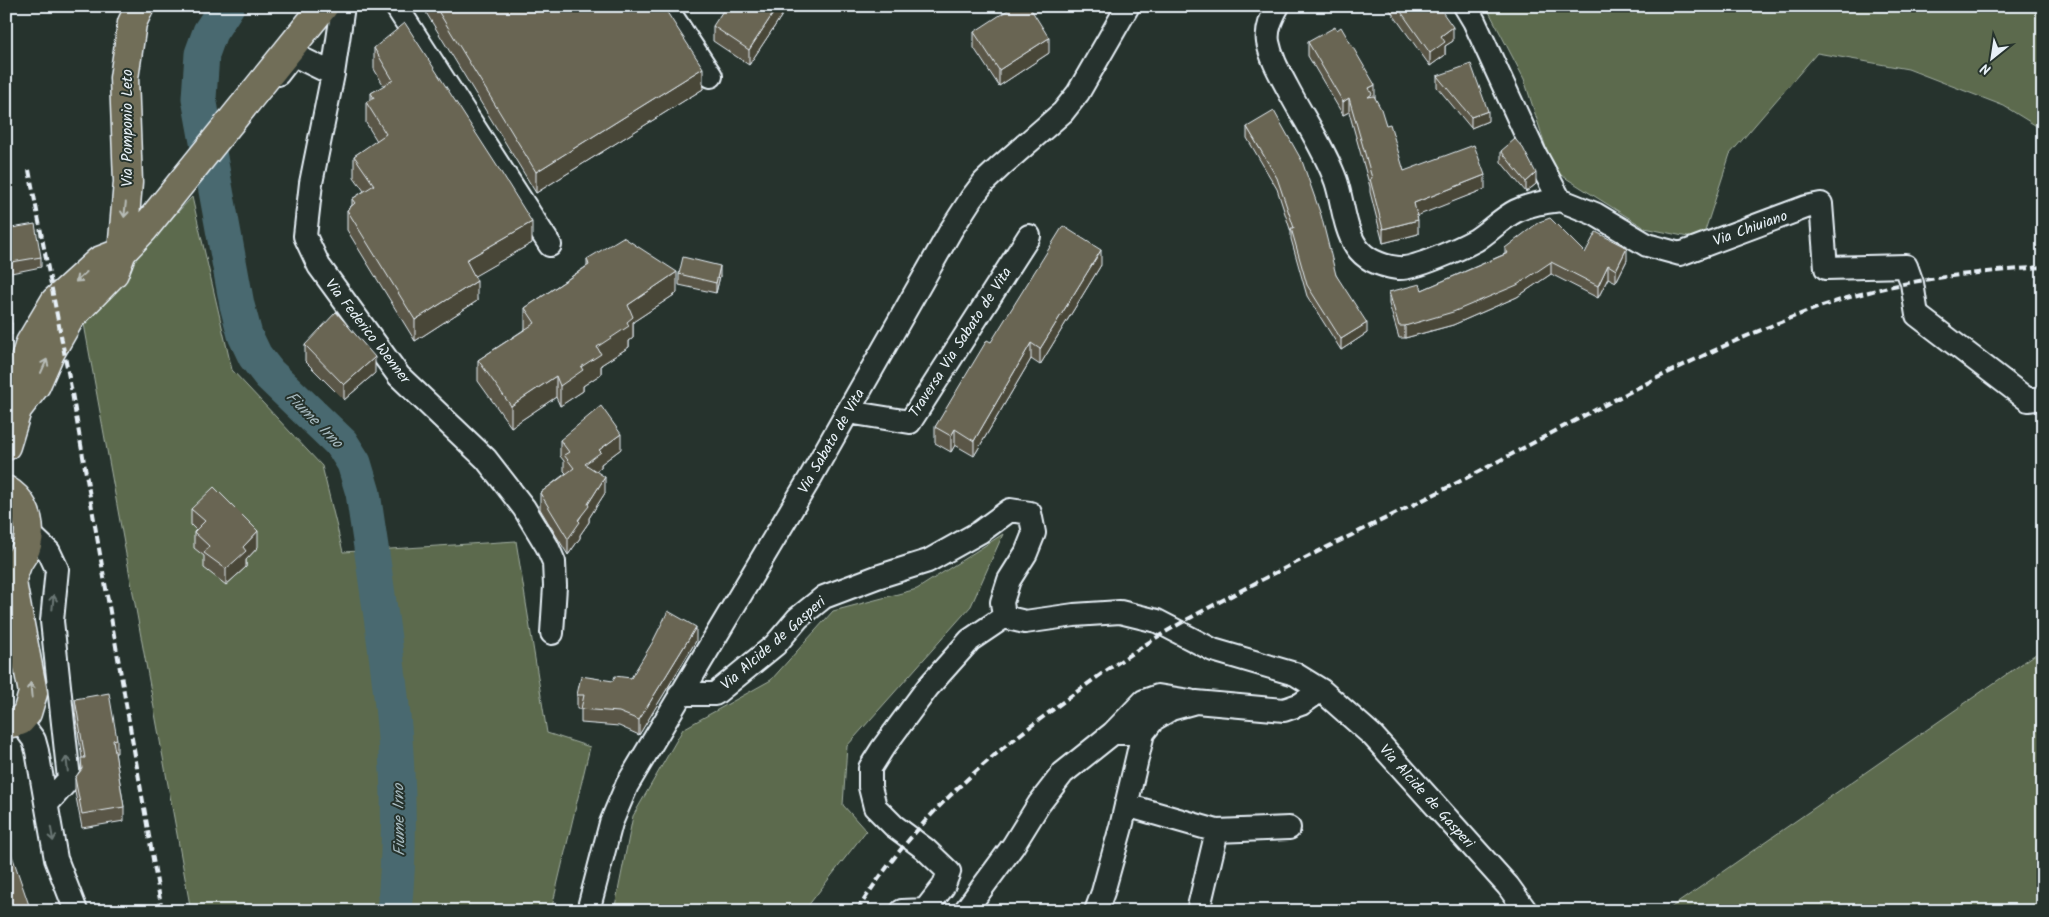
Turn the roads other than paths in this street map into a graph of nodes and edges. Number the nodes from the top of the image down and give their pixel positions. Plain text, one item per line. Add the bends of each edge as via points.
1 (140, 6) edge
2 (324, 6) edge
3 (343, 6) edge
4 (396, 6) edge
5 (666, 6) edge
6 (1128, 6) edge
7 (1278, 6) edge
8 (1465, 6) edge
9 (333, 74) junction
10 (711, 76) dead end
11 (237, 114) junction
12 (1560, 200) junction
13 (1029, 236) dead end
14 (550, 245) dead end
15 (122, 252) junction
16 (2043, 398) edge
17 (848, 412) junction
18 (6, 446) edge
19 (6, 490) edge
20 (30, 534) junction
21 (12, 566) edge
22 (1004, 617) junction
23 (552, 633) dead end
24 (1321, 690) junction
25 (680, 694) junction
26 (1196, 702) junction
27 (13, 723) edge
28 (1113, 733) junction
29 (1143, 733) junction
30 (47, 804) junction
31 (1126, 805) junction
32 (1289, 828) dead end
33 (1217, 831) junction
34 (76, 911) edge
35 (588, 911) edge
36 (902, 911) edge
37 (965, 911) edge
38 (1096, 911) edge
39 (1198, 911) edge
40 (1526, 911) edge

1 -> 15 main road, Via Pomponio Leto via 132,23 124,78 128,182
2 - 11 main road
3 - 9 street, Via Federico Wenner
4 - 14 street
5 - 10 street
6 - 17 street, Via Sabato de Vita via 1078,93 1062,112 984,182 971,199
7 - 12 street via 1268,26 1270,52 1324,153 1356,245 1366,258 1400,269 1421,265 1475,240 1516,211
8 - 12 street
9 - 11 street via 294,57 262,97
9 - 23 street, Via Federico Wenner via 311,183 305,236 310,252 399,376 486,459 529,516 554,562
11 - 15 main road
12 - 16 street, Via Chiuiano via 1594,214 1646,245 1680,254 1821,204 1826,268 1906,266 1917,315 2028,400
13 - 17 street, Traversa Via Sabato de Vita via 910,422
15 - 18 main road via 99,261 54,301 30,343 18,378 18,407
17 - 25 street, Via Sabato de Vita
19 - 20 main road via 22,505
20 - 21 main road via 26,548
30 -> 20 street via 69,779 52,621 57,569 49,552
27 -> 21 main road via 27,713 33,693 14,601
22 - 24 street, Via Alcide de Gasperi via 1025,622 1120,612 1156,621 1213,650 1295,674
22 - 25 street, Via Alcide de Gasperi via 1002,602 1009,580 1034,533 1030,513 1010,510 980,532 928,561 824,597 798,618 775,645 715,694
22 - 36 street via 970,640 928,687 870,768 875,807 949,872 943,887 925,910
24 - 26 street via 1301,704 1284,710
24 - 40 street, Via Alcide de Gasperi via 1373,736 1508,886
25 - 35 street, Via Sabato de Vita via 617,805
26 - 28 street via 1158,696 1144,702
26 - 29 street via 1171,709 1154,719
27 - 30 street via 34,740
28 - 29 street
28 - 37 street via 1063,773
29 - 31 street
30 -> 34 street via 56,859
31 - 33 street
31 - 38 street
32 - 33 street
33 - 39 street

